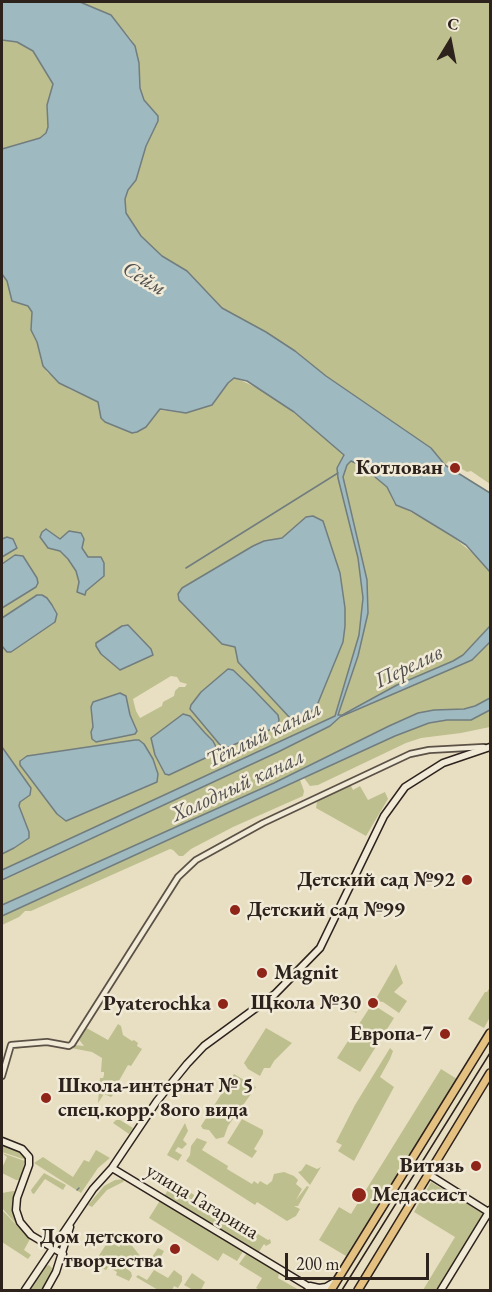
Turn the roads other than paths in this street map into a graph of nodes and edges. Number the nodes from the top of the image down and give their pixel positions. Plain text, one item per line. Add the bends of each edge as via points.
1 (490, 747) edge
2 (490, 1034) edge
3 (490, 1073) edge
4 (2, 1076) edge
5 (2, 1141) edge
6 (111, 1168) junction
7 (428, 1174) junction
8 (490, 1212) edge
9 (71, 1222) junction
10 (53, 1249) junction
11 (63, 1254) junction
12 (44, 1261) junction
13 (57, 1269) junction
14 (338, 1279) junction
15 (306, 1285) junction
16 (25, 1290) edge
17 (46, 1290) edge
18 (312, 1290) edge
19 (331, 1290) edge
20 (358, 1290) edge
21 (441, 1290) edge

1 - 4 street via 410,754 196,860 178,877 72,1044 11,1045
1 - 6 street via 443,763 405,787 384,816 320,948 275,994 204,1046 157,1101
2 - 14 main road
3 - 7 main road
5 - 10 street via 22,1149 29,1157 17,1198 20,1222 31,1235
6 - 9 street
6 - 15 street, улица Гагарина
7 - 8 street
7 - 20 main road
8 - 21 street
9 - 10 street
9 - 11 street
10 - 11 street
10 - 12 street
11 - 13 street
12 - 13 street via 55,1263
12 - 16 street
13 - 17 street
14 - 15 street via 326,1287
14 - 19 main road
15 - 18 street, улица Гагарина

